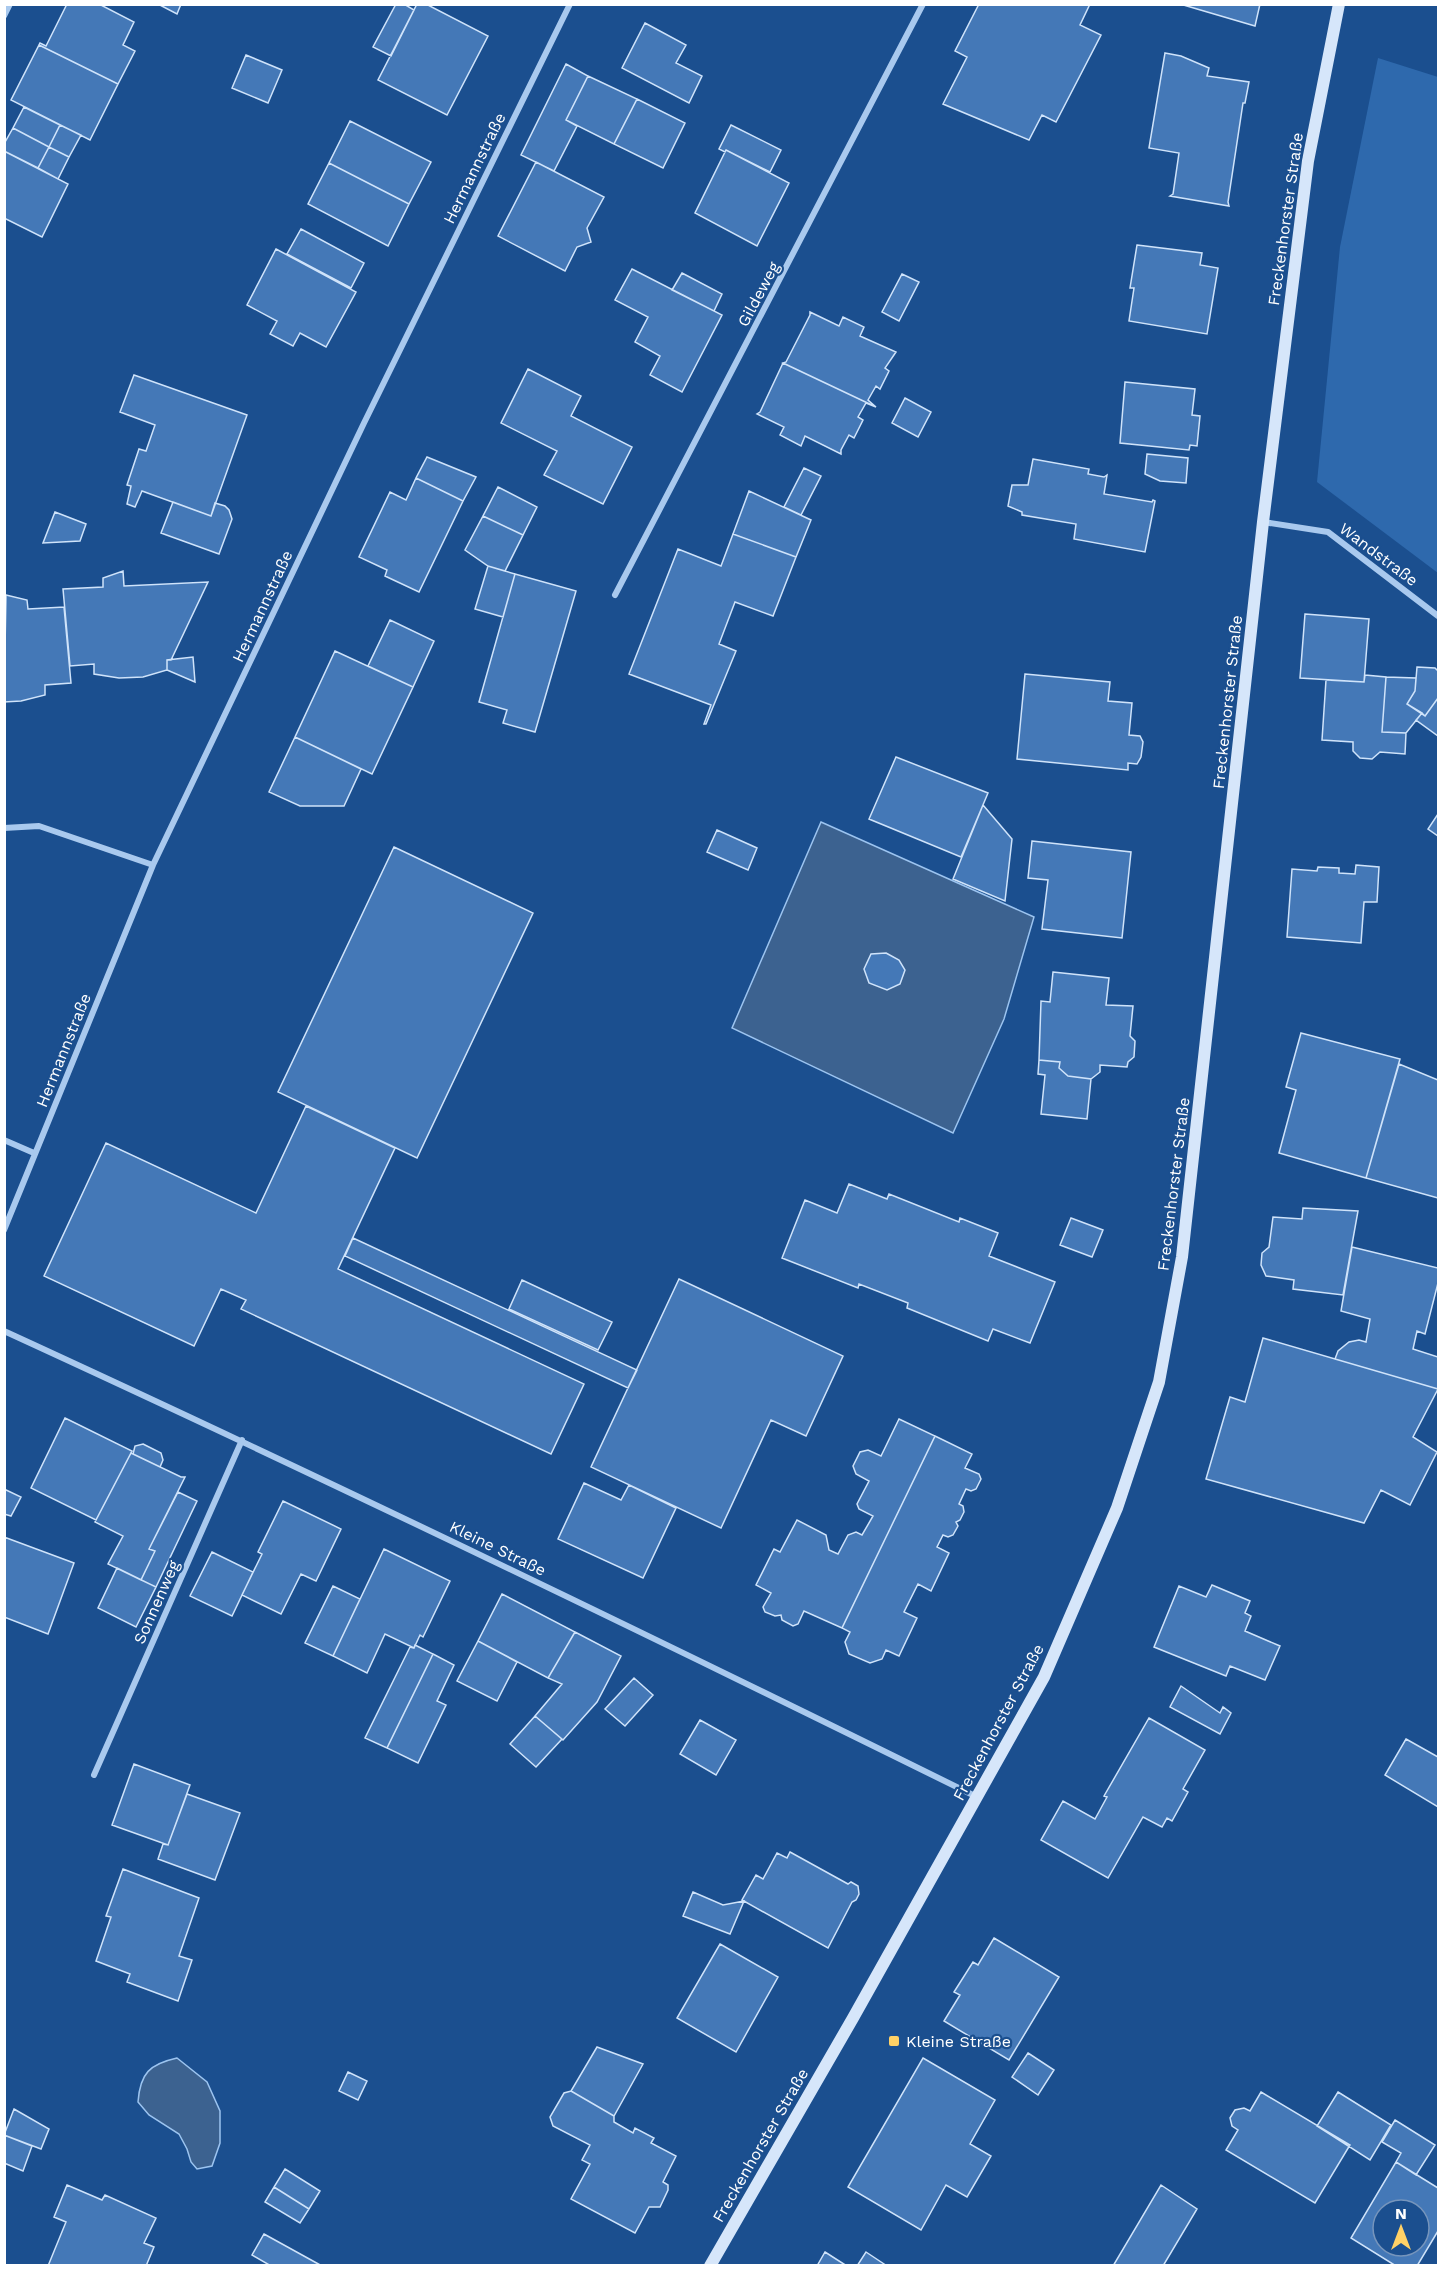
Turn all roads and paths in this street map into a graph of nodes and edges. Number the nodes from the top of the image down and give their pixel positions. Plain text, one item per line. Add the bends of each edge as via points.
1 (10, 4) edge
2 (570, 4) edge
3 (923, 4) edge
4 (1339, 4) edge
5 (4, 16) edge
6 (1263, 522) junction
7 (615, 595) dead end
8 (1438, 616) edge
9 (4, 828) edge
10 (153, 865) junction
11 (4, 1140) edge
12 (34, 1153) junction
13 (4, 1230) edge
14 (4, 1331) edge
15 (242, 1440) junction
16 (94, 1775) dead end
17 (977, 1797) junction
18 (710, 2265) edge

1 - 5 street
2 - 10 street, Hermannstraße
3 - 7 street, Gildeweg
4 - 6 main road, Freckenhorster Straße via 1308,161
6 - 8 street, Wandstraße via 1328,532
6 - 17 main road, Freckenhorster Straße via 1182,1257 1159,1382 1117,1508 1044,1677
9 - 10 street via 39,826
10 - 12 street, Hermannstraße
11 - 12 street
12 - 13 street, Hermannstraße
14 - 15 street, Kleine Straße
15 - 16 street, Sonnenweg
15 - 17 street, Kleine Straße
17 - 18 main road, Freckenhorster Straße

